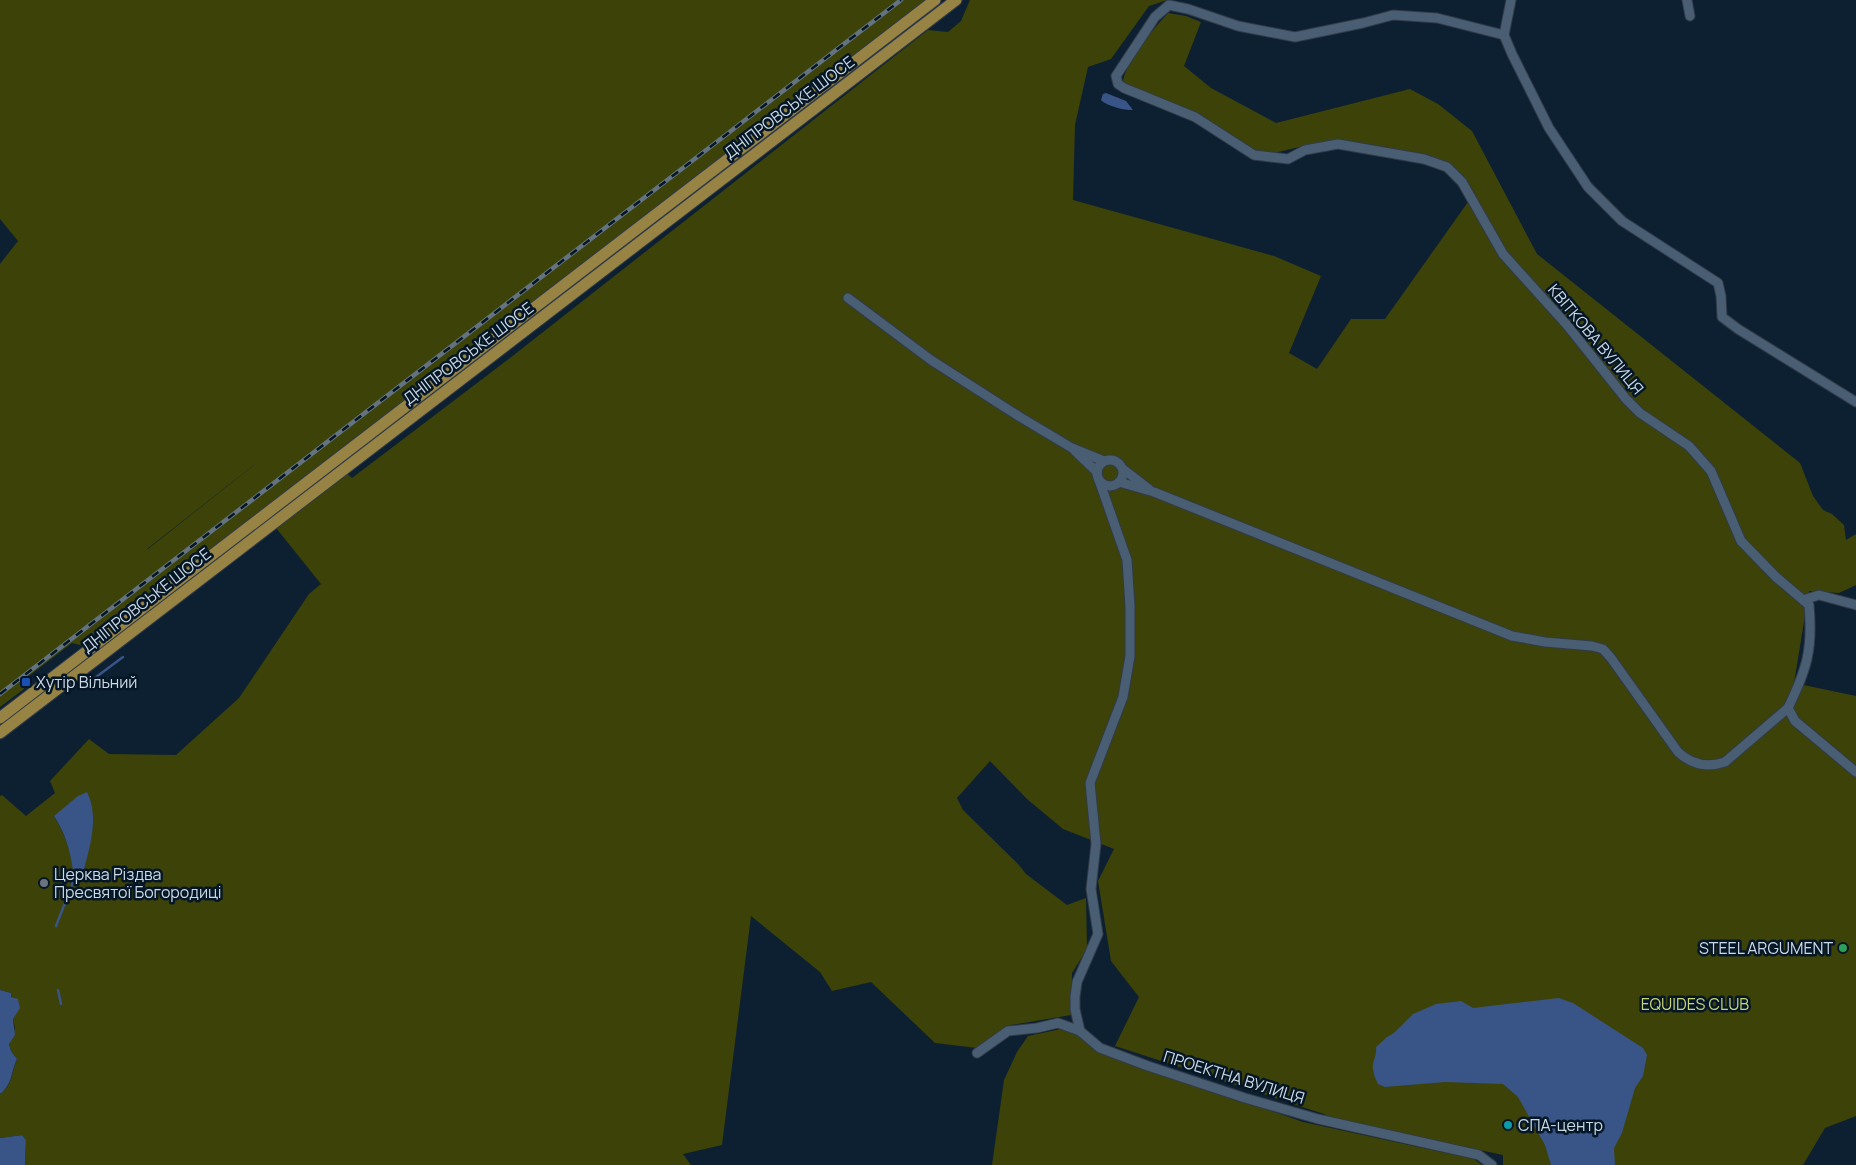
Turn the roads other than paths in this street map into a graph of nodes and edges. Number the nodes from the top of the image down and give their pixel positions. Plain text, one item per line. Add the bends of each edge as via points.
1 (935, 0) edge
2 (956, 0) edge
3 (1511, 0) edge
4 (1687, 0) edge
5 (1690, 16) dead end
6 (1504, 35) junction
7 (848, 298) dead end
8 (1856, 402) edge
9 (1072, 448) junction
10 (1104, 461) junction
11 (1123, 469) junction
12 (1098, 476) junction
13 (1117, 484) junction
14 (1154, 492) junction
15 (1108, 508) junction
16 (1803, 600) junction
17 (1856, 605) edge
18 (1788, 708) junction
19 (0, 718) edge
20 (0, 732) edge
21 (1856, 772) edge
22 (1080, 1031) junction
23 (977, 1052) dead end
24 (1492, 1165) edge

1 - 19 main road, ДНІПРОВСЬКЕ ШОСЕ
2 - 20 main road, ДНІПРОВСЬКЕ ШОСЕ
3 - 6 street
4 - 5 street
6 - 8 street via 1549,128 1588,187 1622,220 1718,283 1722,317
6 - 16 street, КВІТКОВА ВУЛИЦЯ via 1437,18 1393,14 1295,37 1238,26 1169,5 1155,18 1116,76 1118,84 1195,117 1254,155 1288,160 1305,150 1338,144 1424,159 1447,168 1462,182 1503,254 1567,325 1626,400 1689,446 1711,471 1741,541
7 - 9 street via 931,360
9 - 10 street
9 - 12 street
10 - 11 street via 1118,462
10 - 12 street
11 - 13 street
11 - 14 street
12 - 13 street via 1106,486
12 - 15 street
13 - 14 street
13 - 15 street via 1108,494
14 - 18 street via 1512,636 1603,649 1678,752 1696,764 1713,766 1725,762
15 - 22 street via 1127,560 1130,656 1123,697 1090,783 1096,844 1092,889 1098,934 1077,982 1074,997
16 - 17 street via 1819,595
16 - 18 street via 1809,605 1808,658
18 - 21 street via 1795,721
22 - 23 street, ПРОЕКТНА ВУЛИЦЯ via 1058,1023 1008,1031
22 - 24 street, ПРОЕКТНА ВУЛИЦЯ via 1100,1048 1148,1066 1312,1118 1479,1155

